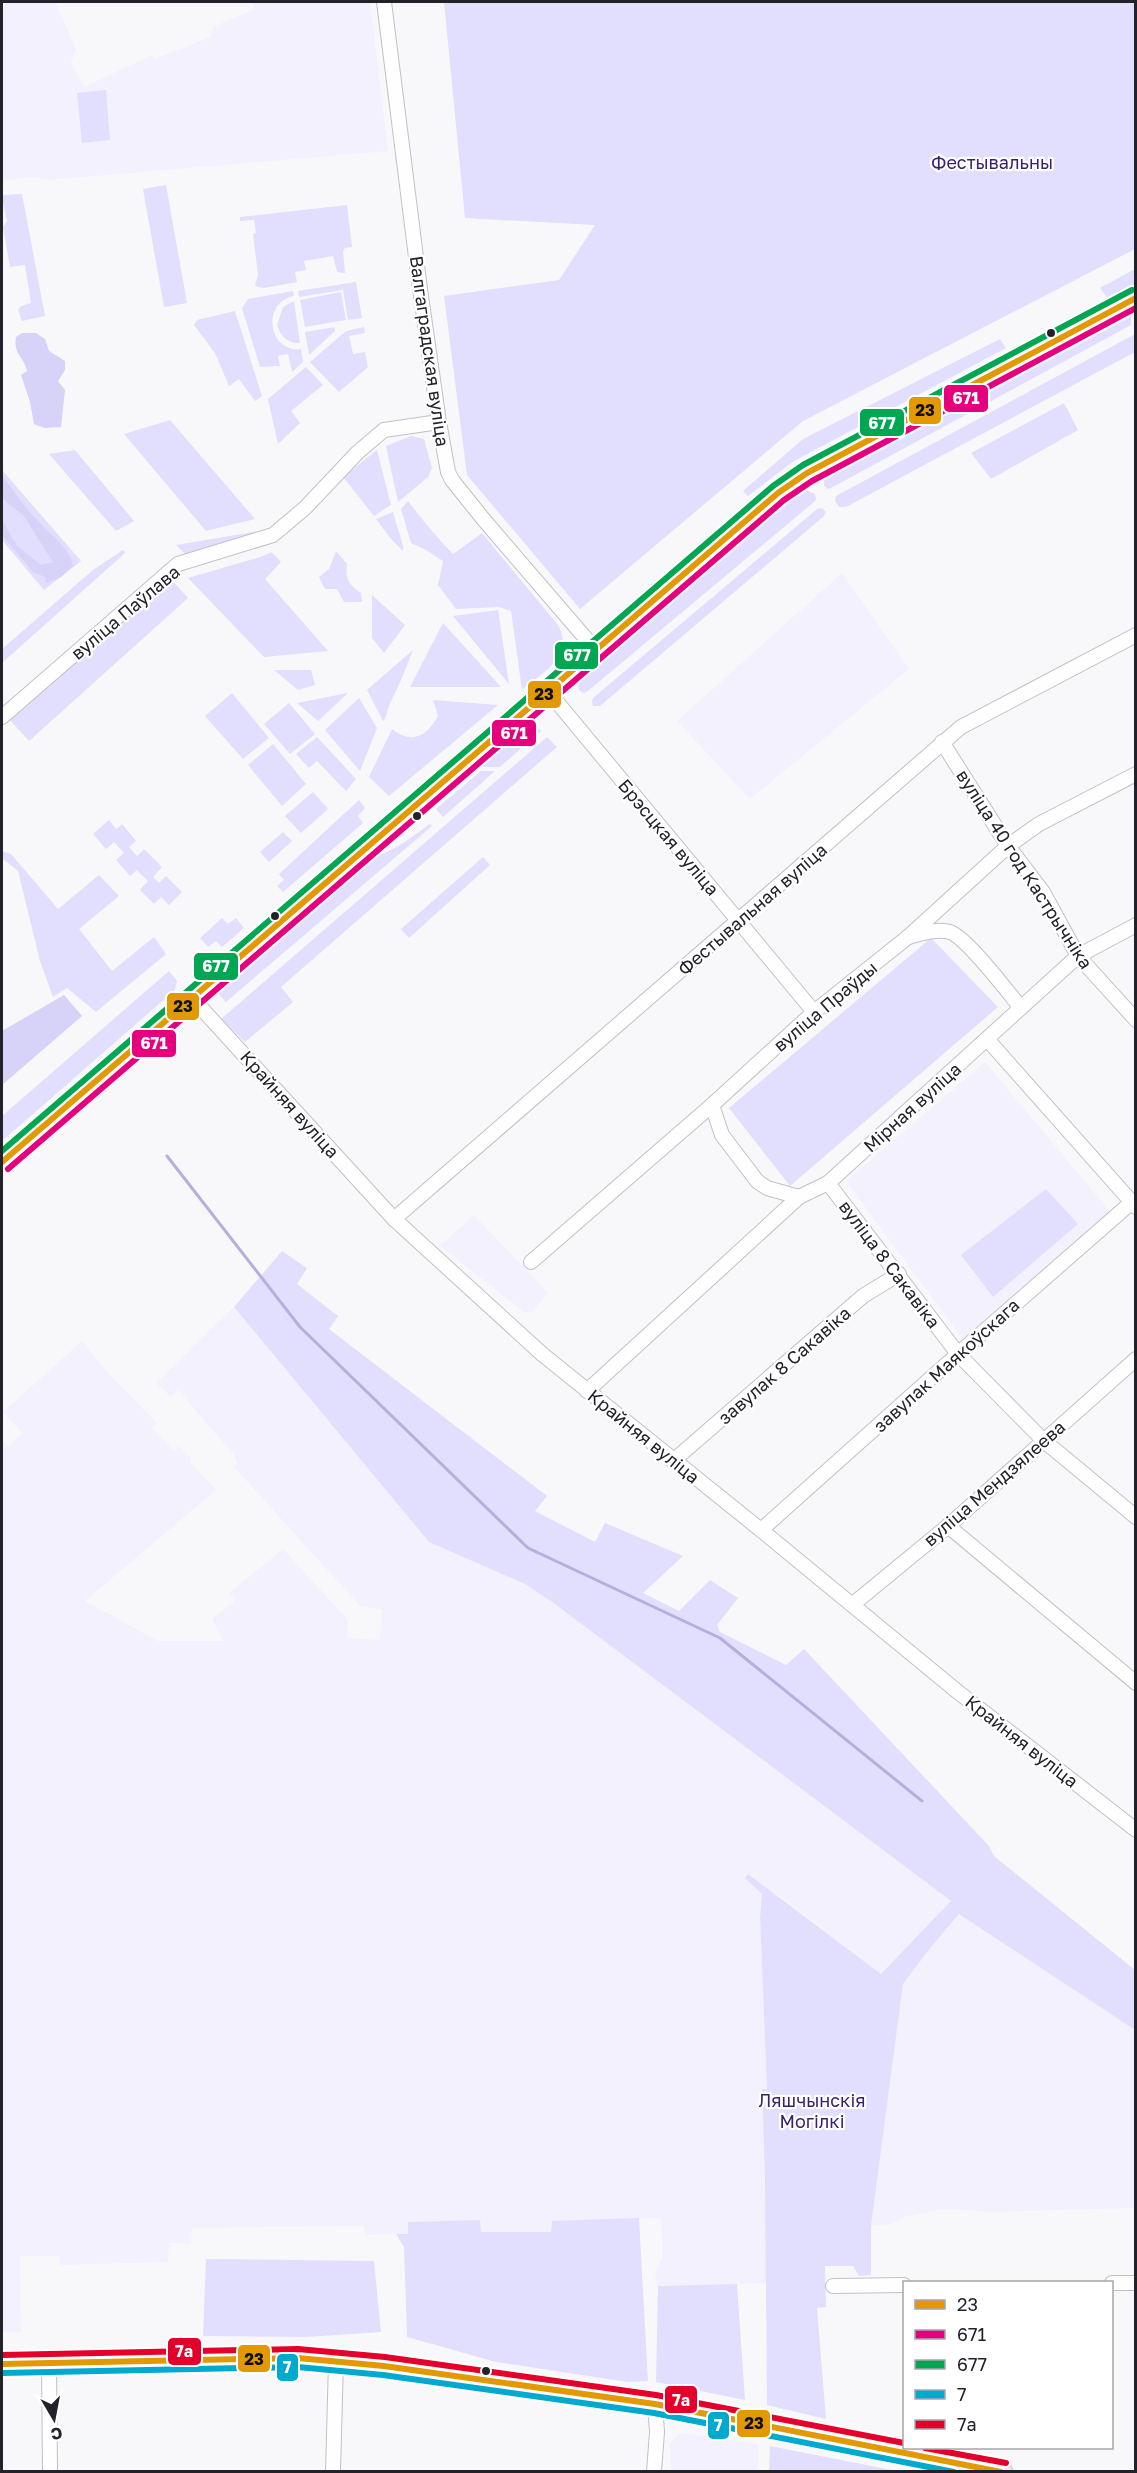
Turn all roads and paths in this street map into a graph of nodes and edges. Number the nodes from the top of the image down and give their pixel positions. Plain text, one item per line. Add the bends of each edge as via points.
1 (384, 2) edge
2 (1136, 298) edge
3 (439, 422) junction
4 (1136, 635) edge
5 (594, 648) junction
6 (547, 690) junction
7 (2, 717) edge
8 (942, 742) junction
9 (1136, 774) edge
10 (1008, 846) junction
11 (739, 921) junction
12 (1136, 925) edge
13 (908, 937) junction
14 (1078, 956) junction
15 (192, 998) junction
16 (1020, 1008) junction
17 (814, 1012) junction
18 (1136, 1020) edge
19 (987, 1039) junction
20 (712, 1105) junction
21 (2, 1162) edge
22 (828, 1183) junction
23 (799, 1197) junction
24 (1134, 1204) edge
25 (394, 1219) junction
26 (531, 1262) dead end
27 (898, 1274) junction
28 (958, 1354) junction
29 (1133, 1365) edge
30 (587, 1390) junction
31 (1043, 1440) junction
32 (673, 1461) junction
33 (1136, 1517) edge
34 (948, 1526) junction
35 (761, 1530) junction
36 (852, 1605) junction
37 (1136, 1683) edge
38 (1136, 1830) edge
39 (1113, 2283) edge
40 (1136, 2283) edge
41 (903, 2285) edge
42 (833, 2286) dead end
43 (336, 2361) junction
44 (49, 2363) junction
45 (2, 2364) edge
46 (655, 2404) junction
47 (50, 2472) edge
48 (333, 2472) edge
49 (654, 2472) edge
50 (1004, 2472) edge

1 - 3 street, Валгаградская вуліца
2 - 5 main road via 778,492
3 - 5 street, Валгаградская вуліца via 452,480
3 - 7 street, вуліца Паўлава via 384,430 273,535 178,564
4 - 8 street, Фестывальная вуліца via 961,728
5 - 6 main road
6 - 11 street, Брэсцкая вуліца
6 - 15 main road
8 - 10 street, вуліца 40 год Кастрычніка
8 - 11 street, Фестывальная вуліца
9 - 10 street, вуліца Праўды via 1039,824
10 - 13 street, вуліца Праўды
10 - 14 street, вуліца 40 год Кастрычніка via 1042,892
11 - 17 street, Брэсцкая вуліца
11 - 25 street, Фестывальная вуліца
12 - 14 street, Мірная вуліца
13 - 16 street via 932,931 950,932 966,944
13 - 17 street, вуліца Праўды
14 - 16 street, Мірная вуліца
14 - 18 street, вуліца 40 год Кастрычніка
15 - 21 main road
15 - 25 street, Крайняя вуліца
16 - 19 street, Мірная вуліца
17 - 20 street, вуліца Праўды
19 - 22 street, Мірная вуліца
19 - 24 street
20 - 23 street via 722,1134 757,1180 774,1191
20 - 26 street, вуліца Праўды
22 - 23 street, Мірная вуліца
22 - 27 street, вуліца 8 Сакавіка
23 - 30 street, Мірная вуліца
24 - 28 street, завулак Маякоўскага
25 - 30 street, Крайняя вуліца
27 - 28 street, вуліца 8 Сакавіка
27 - 32 street, завулак 8 Сакавіка via 863,1296
28 - 31 street, вуліца 8 Сакавіка
28 - 35 street, завулак Маякоўскага
29 - 31 street, вуліца Мендзялеева
30 - 32 street, Крайняя вуліца
31 - 33 street, вуліца 8 Сакавіка
31 - 34 street, вуліца Мендзялеева
32 - 35 street, Крайняя вуліца
34 - 36 street, вуліца Мендзялеева
34 - 37 street
35 - 36 street, Крайняя вуліца
36 - 38 street, Крайняя вуліца
39 - 40 street
41 - 42 street
43 - 44 main road via 298,2358
43 - 46 main road
43 - 48 street
44 - 45 main road
44 - 47 street
46 - 49 street
46 - 50 main road

